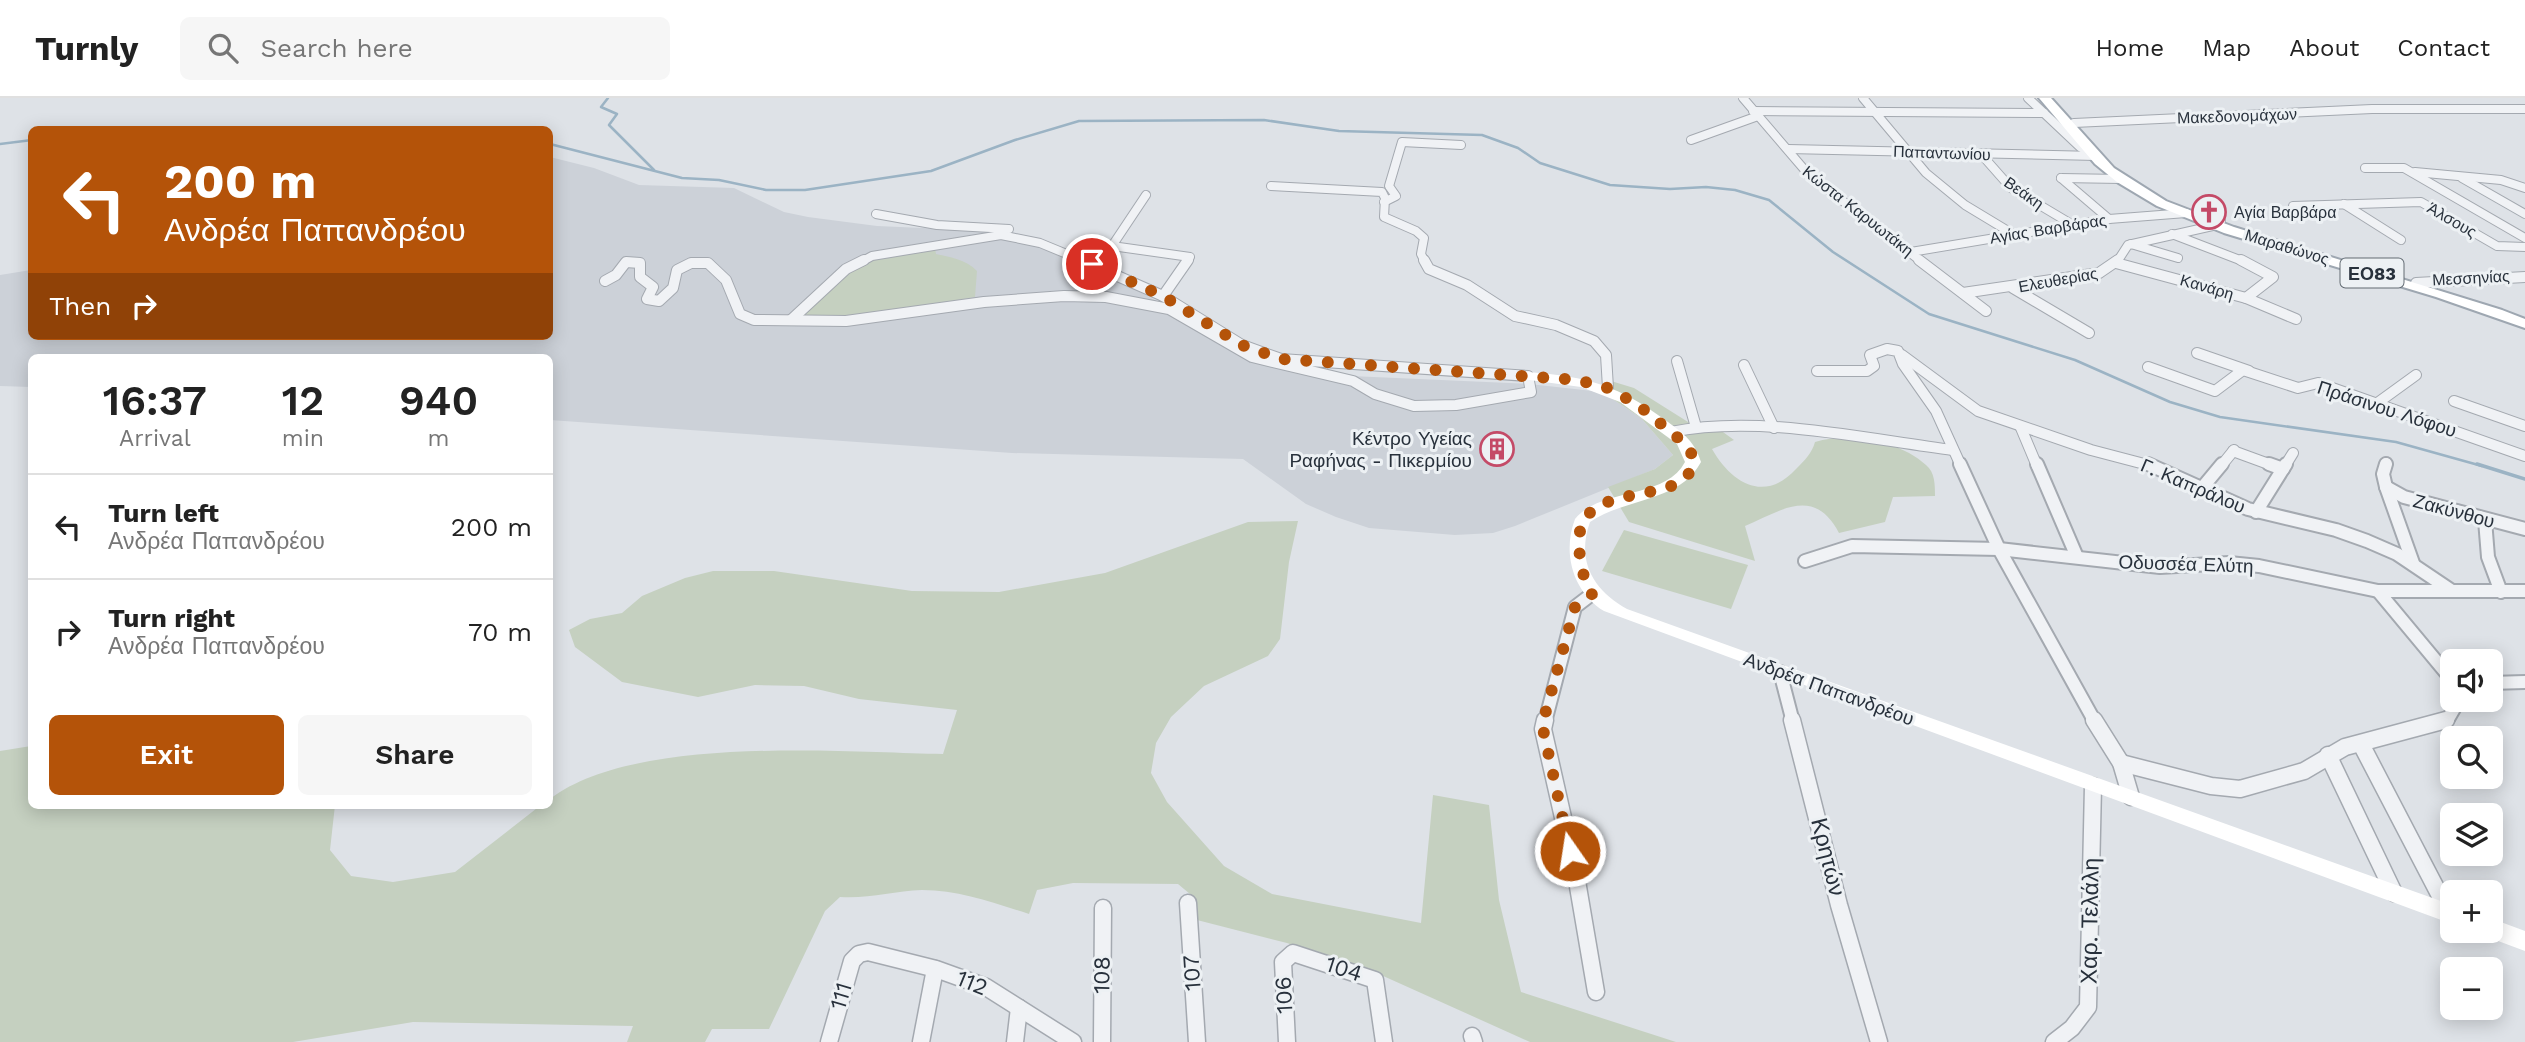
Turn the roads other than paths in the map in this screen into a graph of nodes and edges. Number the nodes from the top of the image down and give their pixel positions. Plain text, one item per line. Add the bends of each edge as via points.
1 (1742, 98) edge
2 (1863, 98) edge
3 (2028, 98) edge
4 (2045, 98) edge
5 (2053, 98) edge
6 (2525, 109) edge
7 (1874, 112) junction
8 (1755, 113) junction
9 (2045, 113) junction
10 (2074, 122) junction
11 (1691, 139) dead end
12 (1461, 145) dead end
13 (1788, 149) junction
14 (1906, 152) junction
15 (1981, 154) junction
16 (2095, 156) junction
17 (2365, 168) dead end
18 (2410, 172) junction
19 (2459, 176) junction
20 (2121, 179) junction
21 (1271, 186) dead end
22 (2525, 188) edge
23 (1146, 195) dead end
24 (1384, 202) junction
25 (2344, 204) junction
26 (2293, 206) dead end
27 (2186, 213) junction
28 (876, 214) dead end
29 (2525, 214) edge
30 (2109, 219) junction
31 (2219, 223) junction
32 (2073, 225) junction
33 (2013, 234) junction
34 (2171, 234) junction
35 (2525, 238) edge
36 (2401, 240) dead end
37 (1040, 243) junction
38 (2131, 244) junction
39 (2525, 247) edge
40 (1911, 252) junction
41 (2178, 258) dead end
42 (2116, 263) junction
43 (2525, 277) edge
44 (604, 281) dead end
45 (2416, 283) junction
46 (2013, 288) junction
47 (1963, 293) junction
48 (1163, 296) junction
49 (2246, 298) junction
50 (1986, 311) dead end
51 (2295, 319) dead end
52 (792, 320) junction
53 (2525, 321) edge
54 (2089, 332) dead end
55 (2197, 353) dead end
56 (1902, 355) junction
57 (1677, 361) dead end
58 (1744, 365) dead end
59 (2148, 367) dead end
60 (2249, 371) junction
61 (1817, 372) dead end
62 (2416, 375) dead end
63 (1528, 376) junction
64 (1608, 388) junction
65 (2454, 401) dead end
66 (2376, 404) junction
67 (2525, 426) edge
68 (1696, 427) junction
69 (1774, 428) junction
70 (2021, 428) junction
71 (1671, 432) junction
72 (1954, 450) junction
73 (2293, 453) dead end
74 (2525, 456) edge
75 (2386, 463) dead end
76 (2283, 469) junction
77 (2386, 486) junction
78 (2202, 488) junction
79 (2256, 512) junction
80 (2485, 520) junction
81 (2525, 529) edge
82 (1999, 549) junction
83 (2077, 557) junction
84 (1805, 561) dead end
85 (2413, 564) junction
86 (2452, 590) junction
87 (2378, 591) junction
88 (2525, 591) edge
89 (2501, 592) junction
90 (1592, 594) junction
91 (2440, 666) edge
92 (1780, 672) junction
93 (2503, 682) edge
94 (2525, 682) edge
95 (2452, 712) edge
96 (2361, 744) junction
97 (2328, 755) junction
98 (2121, 763) junction
99 (2093, 786) junction
100 (2131, 797) junction
101 (2394, 894) junction
102 (2440, 895) edge
103 (1188, 903) dead end
104 (1103, 908) dead end
105 (2440, 910) edge
106 (2503, 933) edge
107 (2525, 941) edge
108 (1293, 953) joint
109 (859, 954) joint
110 (935, 969) junction
111 (1597, 992) dead end
112 (1019, 1008) junction
113 (829, 1042) edge
114 (921, 1042) edge
115 (1015, 1042) edge
116 (1073, 1042) edge
117 (1102, 1042) edge
118 (1197, 1042) edge
119 (1287, 1042) edge
120 (1384, 1042) edge
121 (1879, 1042) edge
122 (2054, 1042) edge

1 - 8 street, Κώστα Καρυωτάκη
2 - 7 street
3 - 9 street
4 - 16 main road, Μαραθώνος / ΕΟ83
5 - 10 main road, Μαραθώνος / ΕΟ83
6 - 10 street, Μακεδονομάχων via 2372,109
7 - 8 street
7 - 9 street
7 - 14 street
8 - 11 street
8 - 13 street, Κώστα Καρυωτάκη
9 - 16 street
10 - 31 main road, Μαραθώνος / ΕΟ83 via 2130,179
12 - 24 street via 1402,142 1390,187 1396,196
13 - 14 street, Παπαντωνίου
13 - 40 street, Κώστα Καρυωτάκη via 1809,175
14 - 15 street, Παπαντωνίου
14 - 33 street via 1956,198
15 - 16 street, Παπαντωνίου
15 - 32 street, Βεάκη via 2011,188
16 - 20 main road, Μαραθώνος / ΕΟ83
17 - 18 street
18 - 19 street
18 - 35 street
19 - 22 street via 2501,180
19 - 29 street
20 - 27 main road, Μαραθώνος / ΕΟ83
20 - 30 street via 2060,179
21 - 24 street via 1382,192
23 - 48 street via 1112,246 1190,257
24 - 64 street via 1382,212 1388,221 1422,236 1421,254 1429,269 1467,285 1516,316 1569,330 1601,346
25 - 26 street, Άλσους
25 - 36 street
25 - 39 street, Άλσους via 2421,202 2497,246
27 - 30 street, Αγίας Βαρβάρας
27 - 31 main road, Μαραθώνος / ΕΟ83
28 - 37 street via 937,225 1001,228 1034,235
30 - 32 street, Αγίας Βαρβάρας
31 - 34 street
31 - 45 main road, Μαραθώνος / ΕΟ83
31 - 53 main road, Μαραθώνος / ΕΟ83
32 - 33 street, Αγίας Βαρβάρας
33 - 40 street, Αγίας Βαρβάρας
34 - 38 street
34 - 49 street via 2238,258 2273,278
37 - 48 street
37 - 52 street via 1001,235 872,256 846,269
38 - 41 street
38 - 42 street, Ελευθερίας
40 - 47 street, Κώστα Καρυωτάκη
42 - 46 street, Ελευθερίας via 2099,273
42 - 49 street, Κανάρη
43 - 45 street, Μεσσηνίας
44 - 52 street via 626,262 640,263 640,277 653,287 647,299 655,302 673,288 678,267 713,264 721,268 740,314 754,320
45 - 53 main road, Μαραθώνος / ΕΟ83
46 - 47 street, Ελευθερίας
46 - 54 street
47 - 50 street, Κώστα Καρυωτάκη
48 - 63 street via 1242,345 1281,359
49 - 51 street, Κανάρη
52 - 63 street via 846,321 966,303 1106,297 1169,309 1252,356 1353,381 1375,394 1414,406 1456,405 1531,392
55 - 60 street, Πράσινου Λόφου
56 - 61 street via 1884,348 1870,355 1874,366 1867,371
56 - 70 street, Γ. Καπράλου via 1978,411
56 - 72 street
57 - 68 street
58 - 69 street
59 - 60 street via 2215,391 2239,371
60 - 66 street, Πράσινου Λόφου via 2298,388 2318,383
62 - 66 street
63 - 64 main road
64 - 71 main road
65 - 67 street
66 - 74 street, Πράσινου Λόφου
68 - 69 street
68 - 71 street
69 - 72 street
70 - 78 street, Γ. Καπράλου via 2148,464
70 - 83 street
71 - 90 main road via 1691,452 1694,461 1689,474 1673,484 1614,501 1583,519 1579,530 1581,568
72 - 82 street
73 - 76 street
75 - 77 street
76 - 78 street via 2234,451
76 - 79 street
77 - 80 street, Ζακύνθου via 2404,497
77 - 85 street
78 - 79 street, Γ. Καπράλου
79 - 85 street, Γ. Καπράλου via 2336,530
80 - 81 street, Ζακύνθου
80 - 89 street via 2485,547 2492,578
82 - 83 street, Οδυσσέα Ελύτη
82 - 84 street, Οδυσσέα Ελύτη via 1852,546
82 - 98 street
83 - 87 street, Οδυσσέα Ελύτη via 2161,567 2259,566
85 - 86 street, Γ. Καπράλου
86 - 87 street, Οδυσσέα Ελύτη
86 - 89 street, Οδυσσέα Ελύτη
87 - 91 street
88 - 89 street, Οδυσσέα Ελύτη
90 - 92 main road, Ανδρέα Παπανδρέου via 1621,613
90 - 111 street via 1575,607 1543,729
92 - 99 main road, Ανδρέα Παπανδρέου
92 - 121 street, Κρητών
93 - 94 street
95 - 96 street via 2437,724
96 - 97 street
96 - 102 street
97 - 98 street via 2304,771 2240,789
97 - 101 street
98 - 100 street
99 - 100 main road, Ανδρέα Παπανδρέου
99 - 122 street, Χαρ. Τελάλη via 2088,1007 2073,1028
100 - 101 main road, Ανδρέα Παπανδρέου
101 - 105 main road, Ανδρέα Παπανδρέου
103 - 118 street, 107
104 - 117 street, 108
106 - 107 main road
108 - 119 street, 106 via 1283,962
108 - 120 street, 104 via 1375,980
109 - 110 street, 112 via 868,952
109 - 113 street, 111 via 852,961
110 - 112 street, 112 via 1001,995
110 - 114 street
112 - 115 street
112 - 116 street, 112

